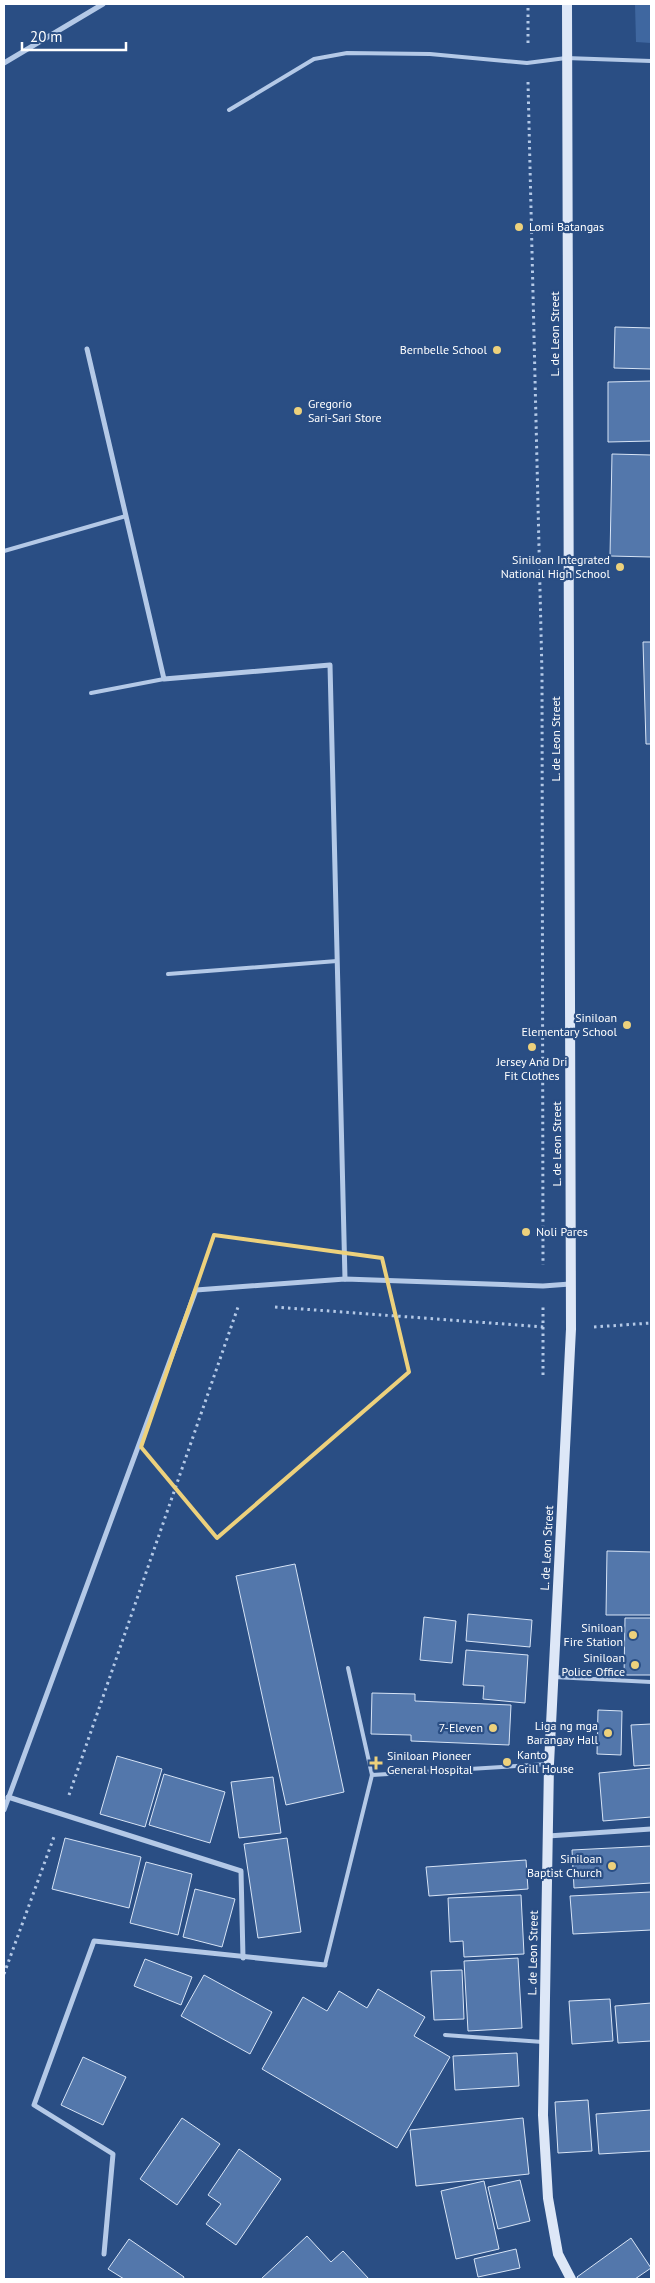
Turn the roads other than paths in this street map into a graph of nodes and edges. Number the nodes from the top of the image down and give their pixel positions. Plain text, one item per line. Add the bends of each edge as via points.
1 (103, 4) edge
2 (568, 4) edge
3 (566, 58) junction
4 (651, 61) edge
5 (4, 63) edge
6 (229, 110) dead end
7 (87, 349) dead end
8 (126, 516) junction
9 (4, 551) edge
10 (164, 679) junction
11 (91, 693) dead end
12 (337, 961) junction
13 (168, 974) dead end
14 (345, 1279) junction
15 (570, 1284) junction
16 (348, 1668) dead end
17 (554, 1677) junction
18 (651, 1682) edge
19 (549, 1764) junction
20 (372, 1775) junction
21 (8, 1796) junction
22 (4, 1810) edge
23 (651, 1829) edge
24 (548, 1836) junction
25 (243, 1958) junction
26 (325, 1965) joint
27 (445, 2035) dead end
28 (543, 2042) junction
29 (104, 2254) dead end
30 (571, 2279) edge

1 - 5 street
2 - 3 main road, L. de Leon Street
3 - 4 lane
3 - 6 lane via 527,63 430,54 347,54 314,59
3 - 15 main road, L. de Leon Street
7 - 8 street
8 - 9 lane
8 - 10 street
10 - 11 lane
10 - 12 street via 330,665
12 - 13 lane
12 - 14 street
14 - 15 street via 543,1286
14 - 21 street via 196,1290
15 - 17 main road, L. de Leon Street
16 - 20 lane
17 - 18 lane
17 - 19 main road, L. de Leon Street
19 - 20 lane
19 - 24 main road, L. de Leon Street
20 - 26 lane
21 - 22 street
21 - 25 street via 241,1871
23 - 24 street
24 - 28 main road, L. de Leon Street
25 - 26 street
25 - 29 street via 94,1941 34,2105 113,2154
27 - 28 lane
28 - 30 main road, L. de Leon Street via 548,2198 558,2254

